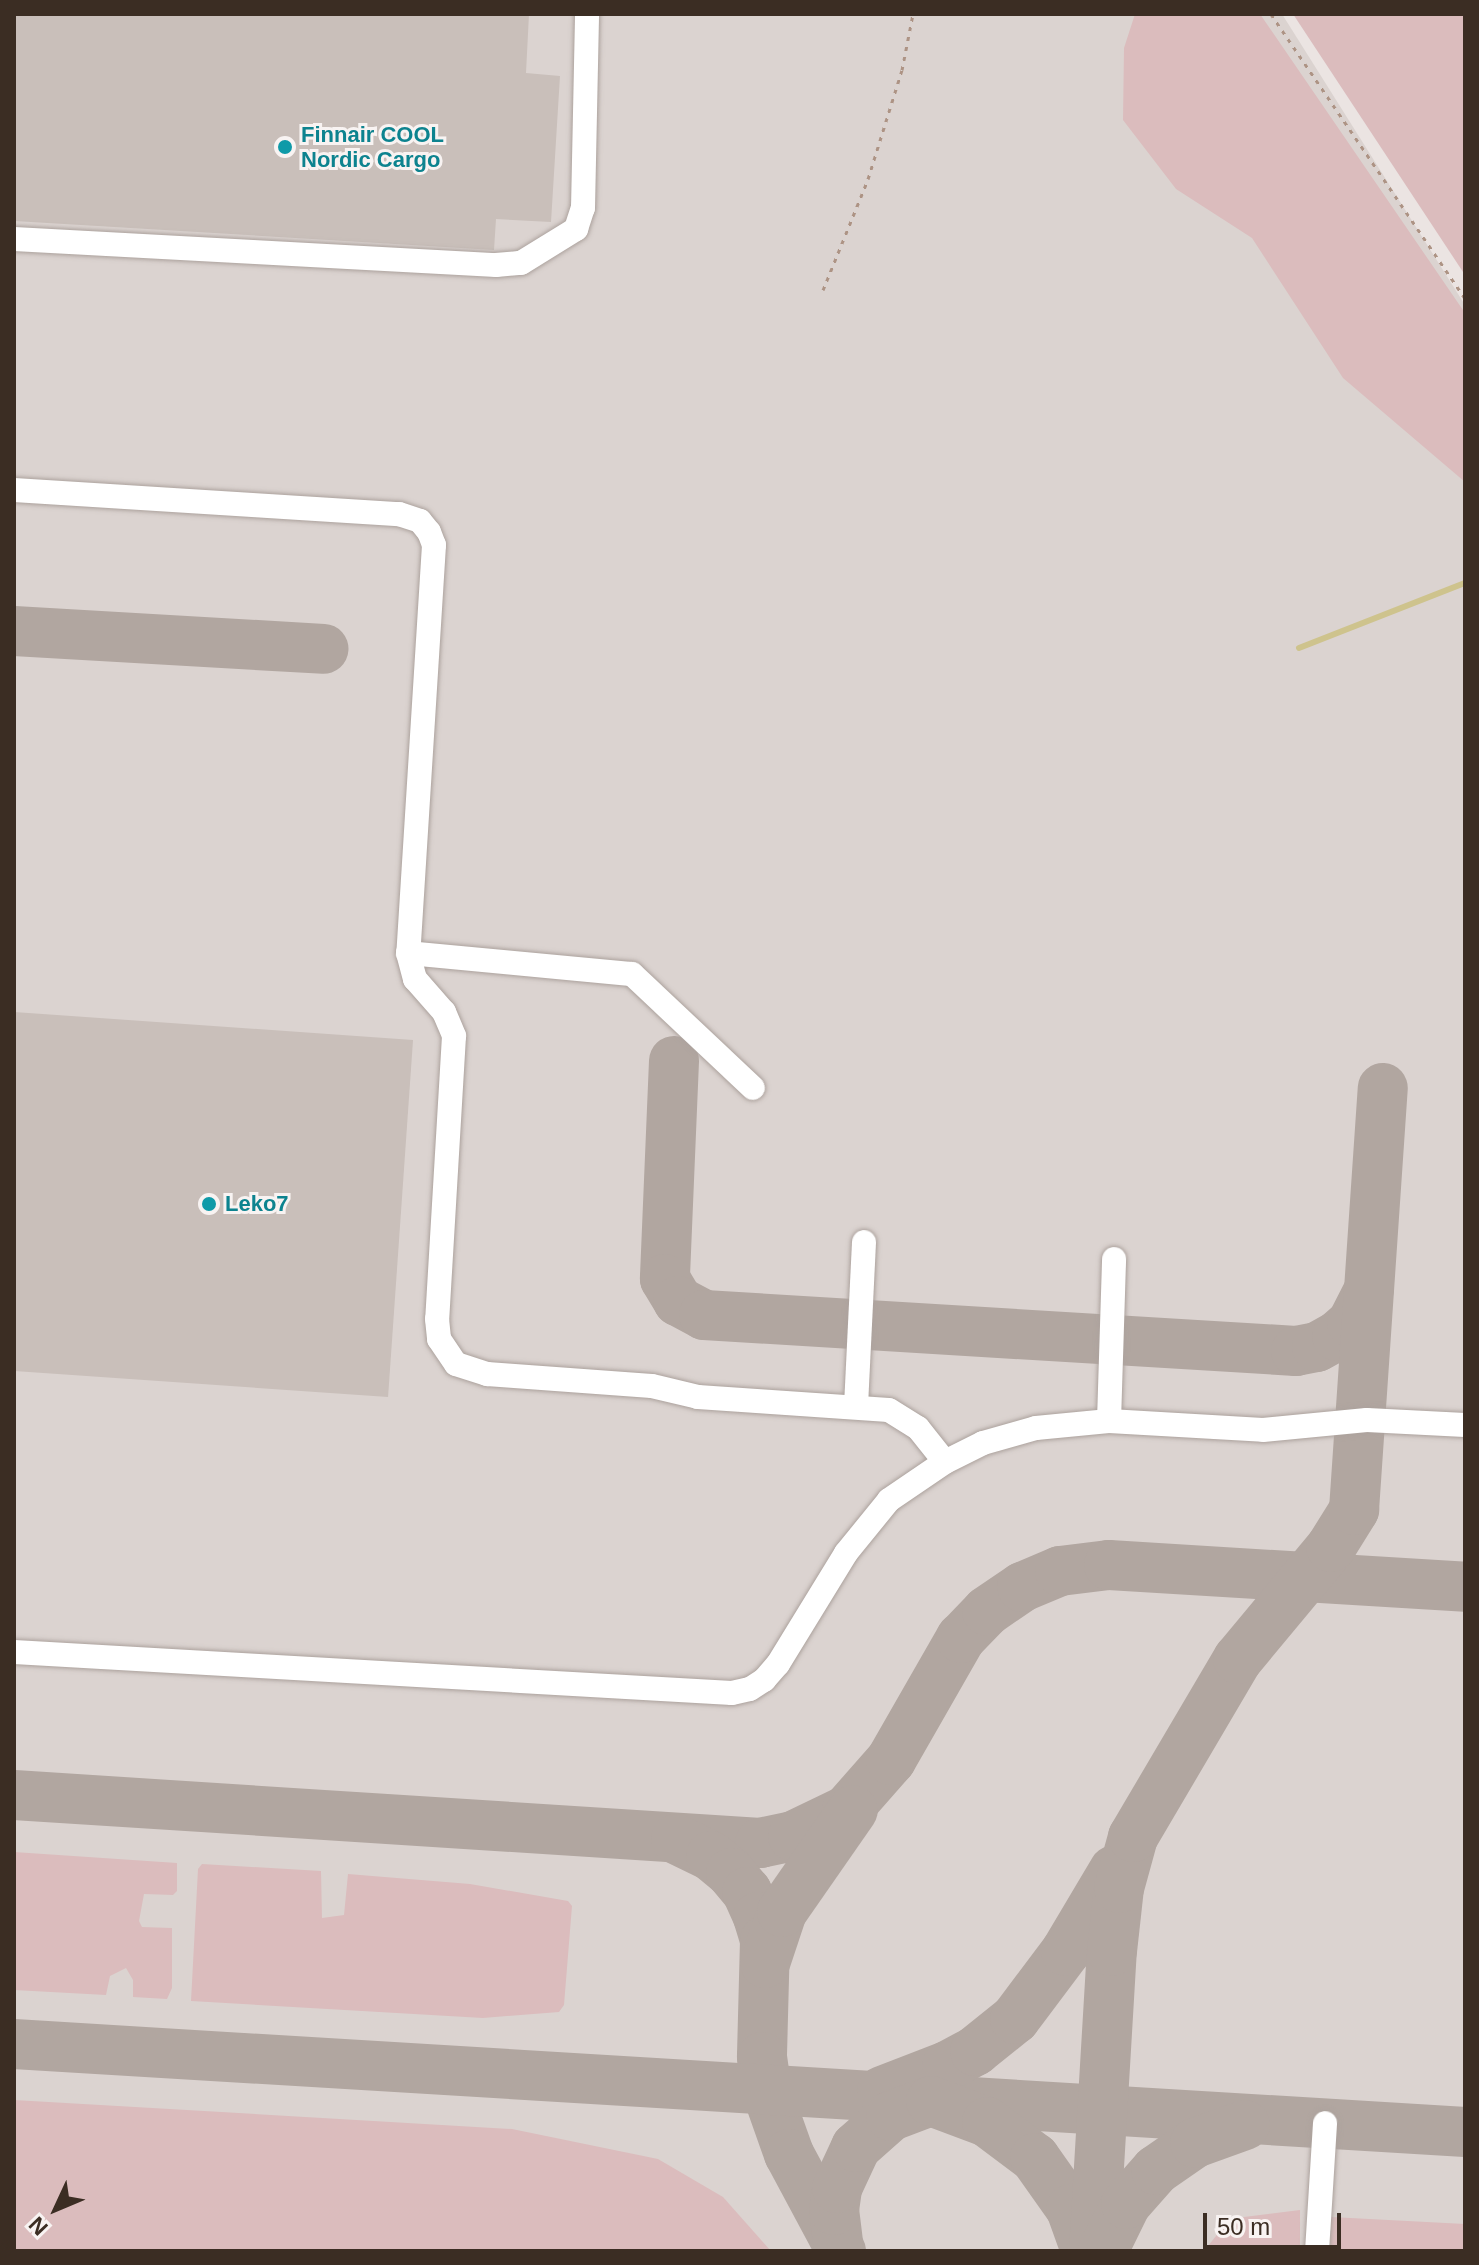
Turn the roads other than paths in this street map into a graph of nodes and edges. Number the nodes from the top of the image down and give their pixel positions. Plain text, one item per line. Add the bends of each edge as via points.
1 (587, 14) edge
2 (14, 239) edge
3 (14, 490) edge
4 (408, 953) junction
5 (753, 1088) dead end
6 (864, 1242) dead end
7 (1114, 1259) dead end
8 (856, 1406) junction
9 (1109, 1421) junction
10 (1465, 1425) edge
11 (945, 1462) junction
12 (14, 1652) edge
13 (1325, 2123) dead end
14 (1317, 2251) edge

1 - 2 lane via 583,208 576,229 521,263
3 - 4 lane via 399,514 420,521 434,545
4 - 5 lane via 632,974
4 - 8 lane via 415,979 444,1012 454,1036 437,1319 439,1339 456,1364 487,1374 652,1386 698,1397
6 - 8 lane
7 - 9 lane
8 - 11 lane via 905,1417
9 - 10 lane via 1263,1430 1367,1420
9 - 11 lane via 1036,1428
11 - 12 lane via 889,1500 778,1664 750,1689 732,1693
13 - 14 lane

